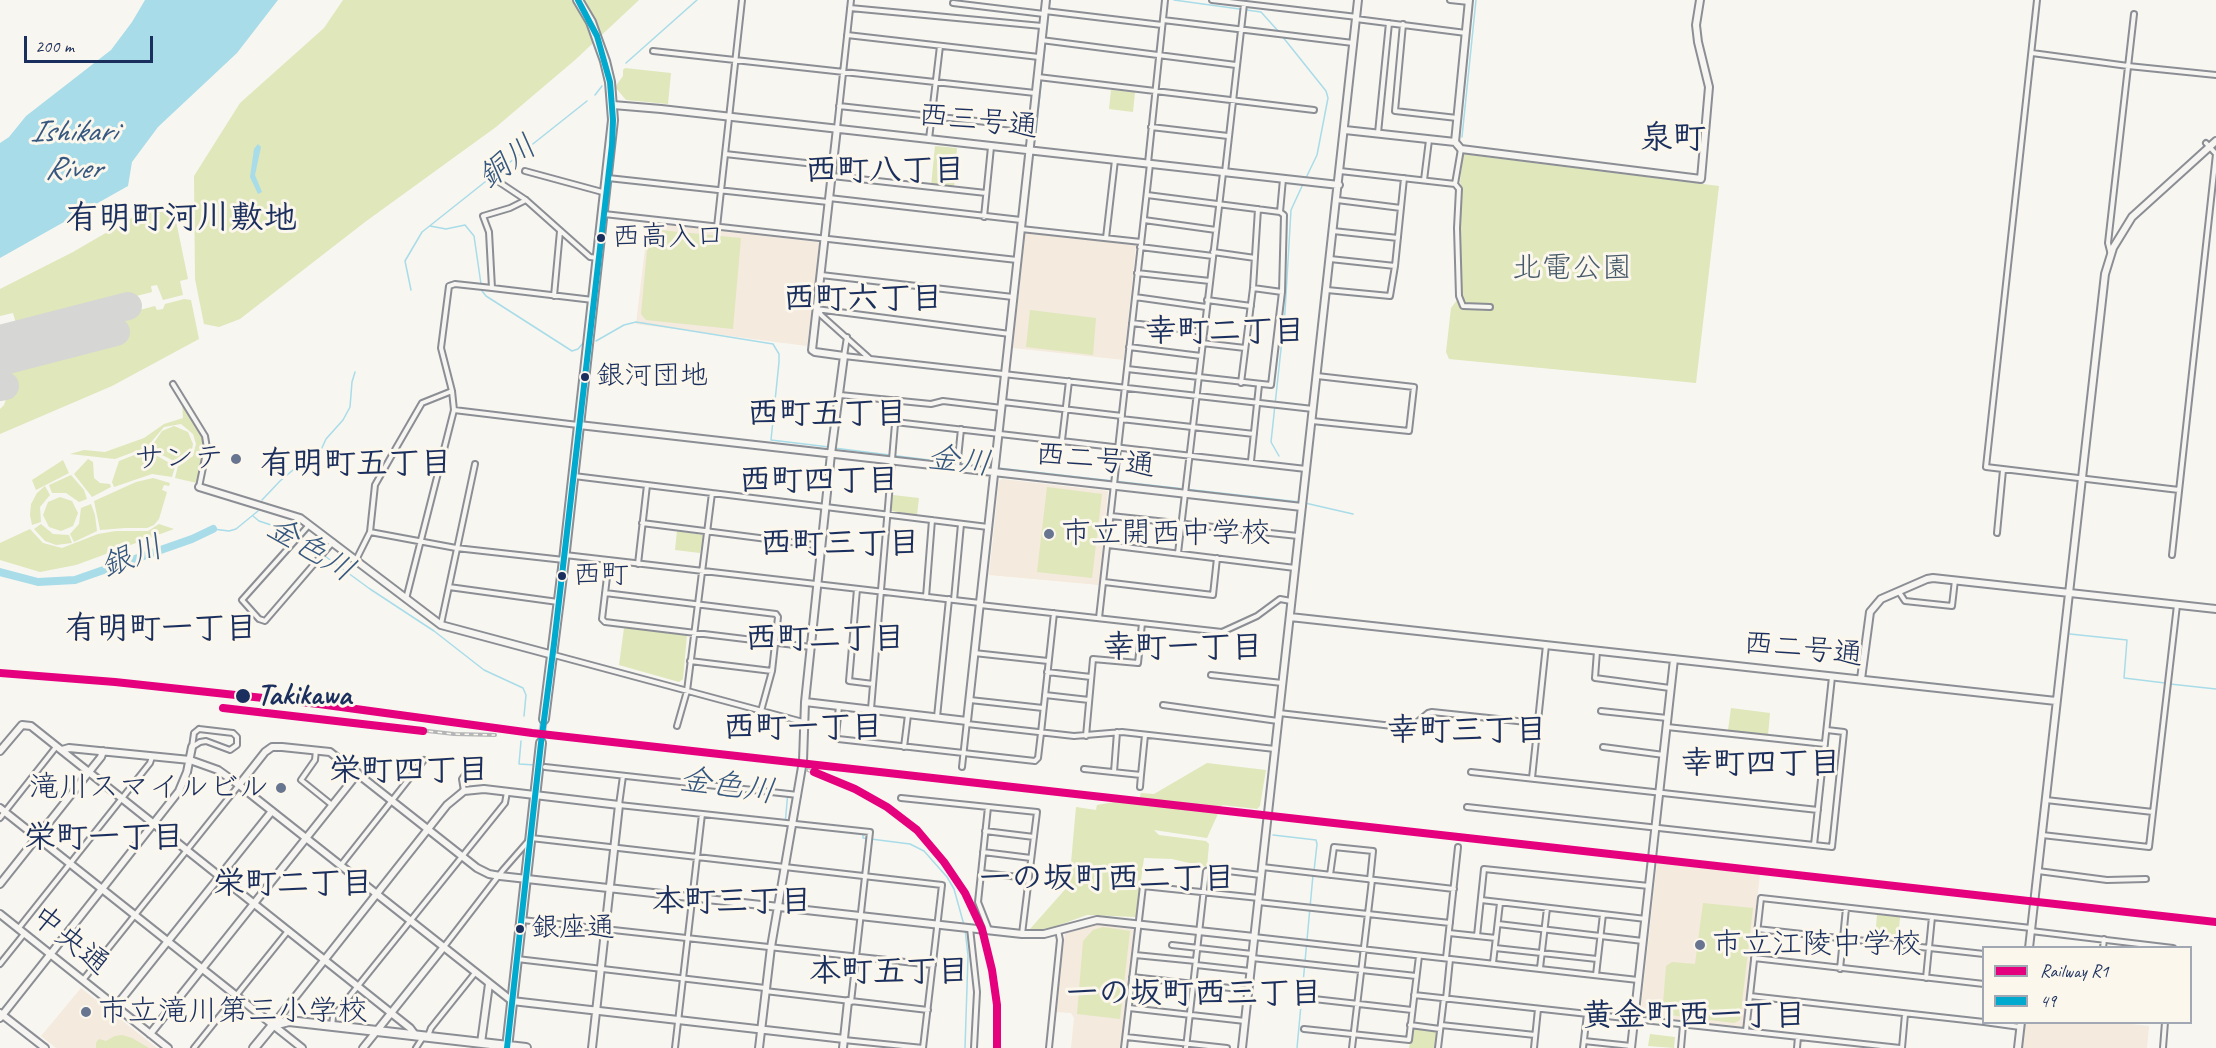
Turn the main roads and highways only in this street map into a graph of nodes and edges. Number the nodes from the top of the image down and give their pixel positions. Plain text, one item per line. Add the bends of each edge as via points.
1 (578, 0) edge
2 (544, 718) tunnel mouth
3 (541, 742) tunnel mouth
4 (469, 1045) edge
5 (507, 1047) edge
6 (254, 1048) edge
7 (526, 1048) edge

1 - 2 highway via 591,22 610,82 612,145
3 - 5 highway
4 - 5 highway
4 - 6 highway via 289,1022 273,1025
5 - 7 highway

